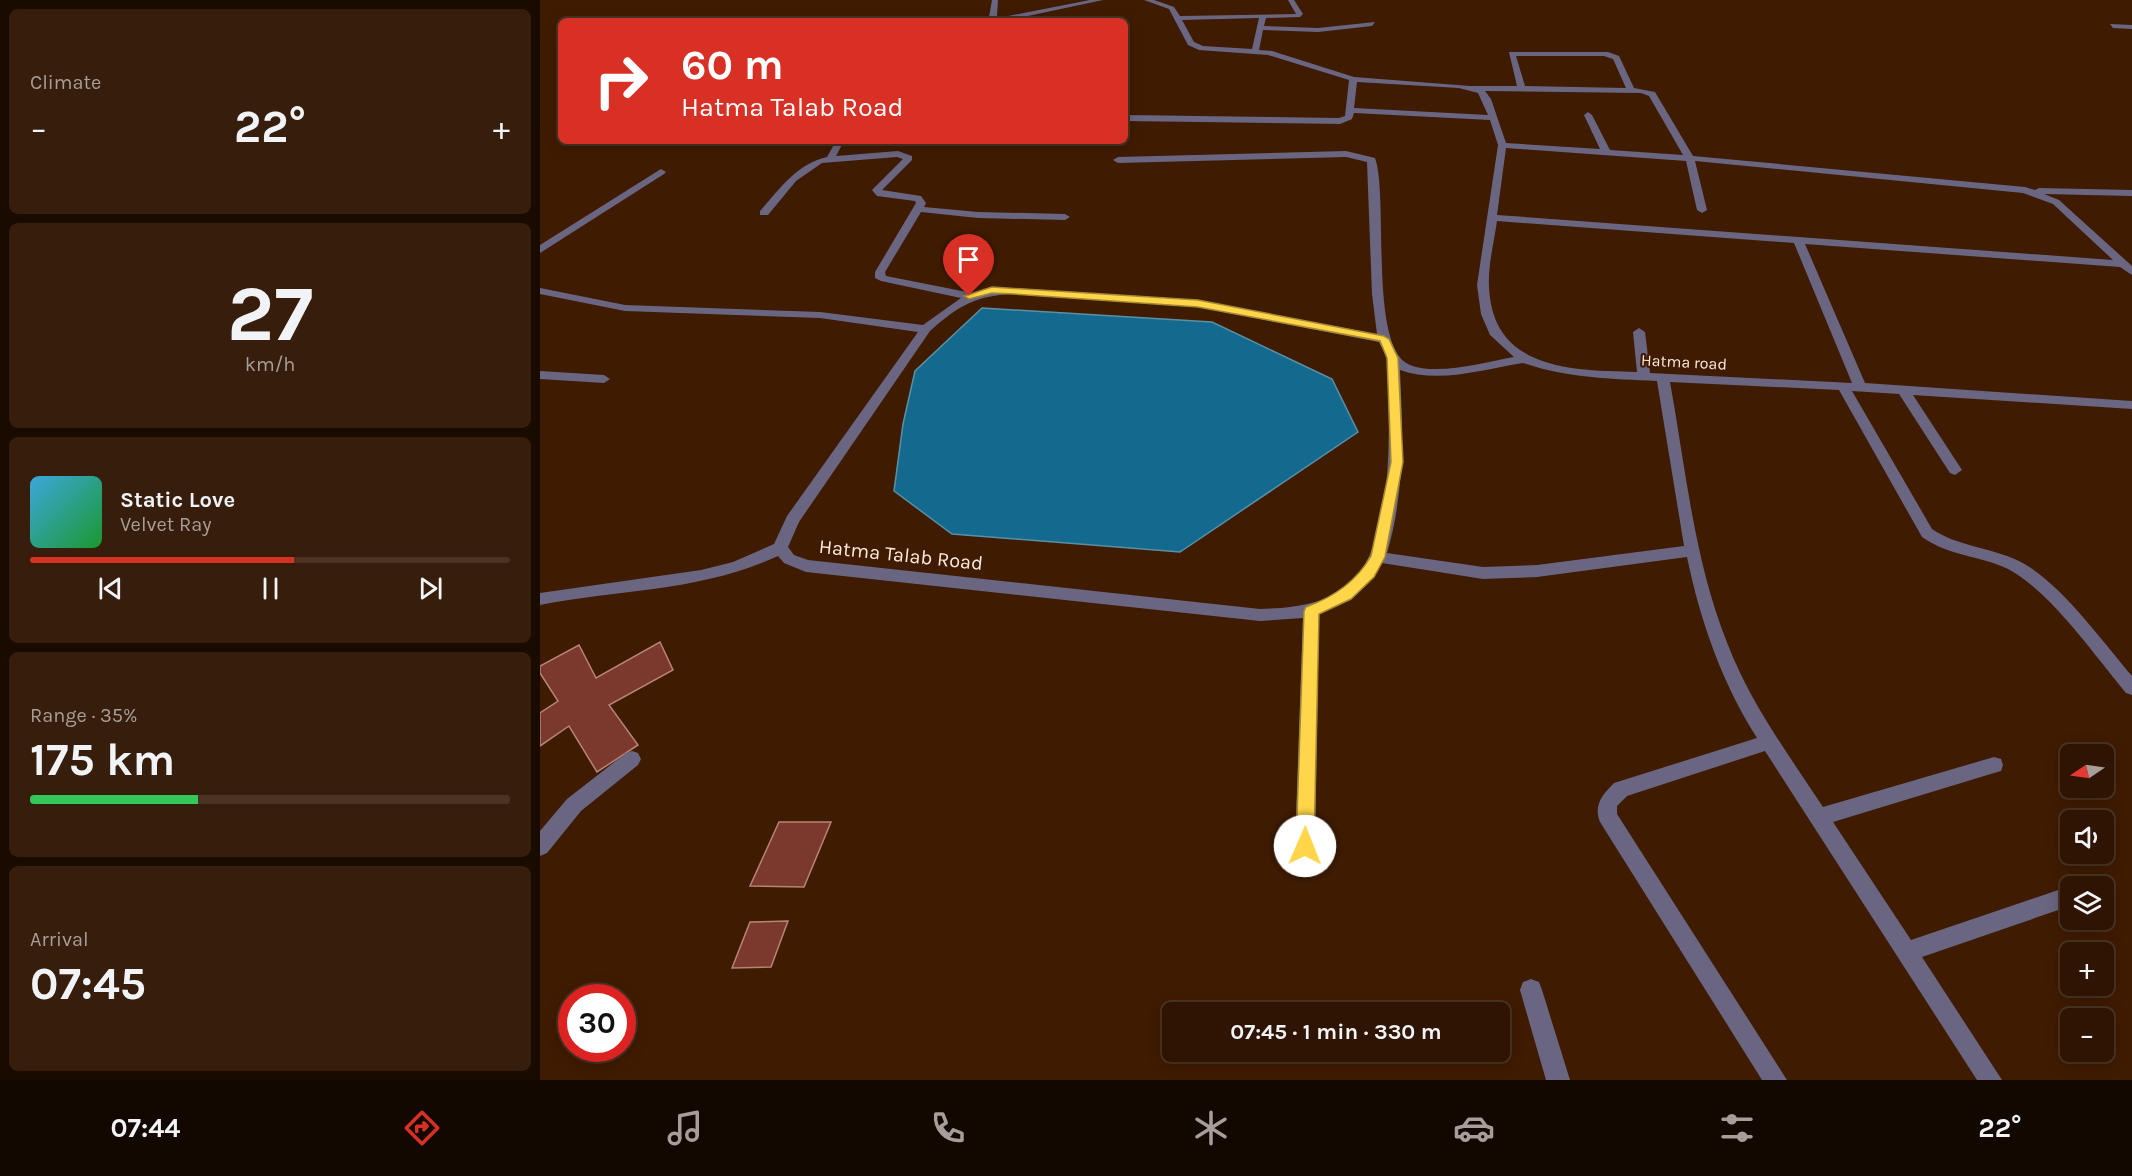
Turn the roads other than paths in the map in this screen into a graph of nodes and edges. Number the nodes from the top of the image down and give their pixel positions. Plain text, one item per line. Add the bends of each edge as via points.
1 (995, 0) edge
2 (1100, 0) edge
3 (1147, 0) edge
4 (1292, 0) edge
5 (1263, 16) junction
6 (1000, 18) edge
7 (1008, 18) edge
8 (1179, 18) junction
9 (1372, 24) dead end
10 (2113, 26) dead end
11 (2132, 27) edge
12 (1260, 28) junction
13 (1255, 51) junction
14 (1353, 79) junction
15 (1521, 88) junction
16 (1476, 89) junction
17 (1631, 90) junction
18 (1349, 110) junction
19 (1588, 115) dead end
20 (1128, 118) edge
21 (1493, 118) junction
22 (838, 144) edge
23 (1502, 145) junction
24 (1606, 152) junction
25 (830, 159) junction
26 (1690, 159) junction
27 (1118, 160) dead end
28 (662, 172) dead end
29 (2025, 190) junction
30 (2132, 193) edge
31 (918, 209) junction
32 (1702, 210) dead end
33 (764, 213) dead end
34 (1065, 217) dead end
35 (1492, 218) junction
36 (1798, 241) junction
37 (540, 250) edge
38 (2121, 264) junction
39 (2132, 272) edge
40 (540, 291) edge
41 (557, 295) junction
42 (969, 296) junction
43 (540, 305) edge
44 (926, 329) junction
45 (1639, 332) dead end
46 (1384, 339) junction
47 (1392, 358) junction
48 (1524, 359) junction
49 (540, 375) edge
50 (1644, 377) junction
51 (1663, 377) junction
52 (604, 379) dead end
53 (1844, 387) junction
54 (1861, 388) junction
55 (1904, 391) junction
56 (2132, 405) edge
57 (1955, 470) dead end
58 (780, 548) junction
59 (1694, 550) junction
60 (1378, 557) junction
61 (540, 598) edge
62 (1311, 611) junction
63 (2112, 664) junction
64 (2132, 674) edge
65 (2132, 688) edge
66 (1769, 742) junction
67 (632, 759) dead end
68 (1994, 765) dead end
69 (1818, 818) junction
70 (540, 846) edge
71 (1305, 846) dead end
72 (2060, 899) edge
73 (1906, 952) junction
74 (1531, 990) dead end
75 (1558, 1080) edge
76 (1775, 1080) edge
77 (1989, 1080) edge

1 - 6 street via 993,16
2 - 7 street
3 - 8 street via 1172,8
4 - 5 street via 1298,16
5 - 8 street
5 - 12 street
8 - 13 street via 1195,46
9 - 12 street via 1318,30
10 - 11 street
12 - 13 street
13 - 14 street via 1281,55
14 - 16 street
14 - 18 street
15 - 16 street
15 - 17 street
15 - 17 street via 1512,54 1593,54 1616,58
16 - 21 street, Hatma road via 1487,99
17 - 26 street via 1652,94
18 - 20 street via 1349,117 1340,121
18 - 21 street
19 - 24 street
21 - 23 street, Hatma road
22 - 25 street
23 - 24 street
23 - 35 street, Hatma road
24 - 26 street
25 - 31 street via 905,155 909,158 907,163 877,190 880,194 918,198
25 - 33 street via 806,167
26 - 29 street
26 - 32 street
27 - 46 street, Hatma Talab Road via 1346,154 1372,160
28 - 37 street
29 - 30 street
29 - 38 street via 2056,202
31 - 34 street
31 - 42 street via 880,272 881,279
35 - 36 street
35 - 48 street, Hatma road via 1483,285 1487,314 1496,335
36 - 38 street
36 - 54 street
38 - 39 street
40 - 41 street
41 - 43 street
41 - 44 street via 625,308 820,315
42 - 44 street
42 - 46 street via 992,290 1198,304
44 - 58 street via 792,520
45 - 50 street
46 - 47 street, Hatma Talab Road
47 - 48 street via 1406,368 1435,371
47 - 60 street, Hatma Talab Road via 1397,462
48 - 50 street, Hatma road via 1584,374
49 - 52 street
50 - 51 street, Hatma road
51 - 53 street, Hatma road
51 - 59 street
53 - 54 street, Hatma road
53 - 63 street via 1927,533 1953,549 2021,570 2051,596
54 - 55 street, Hatma road
55 - 56 street, Hatma road
55 - 57 street
58 - 61 street via 727,570 690,578
58 - 62 street, Hatma Talab Road via 789,559 806,566 1260,615
59 - 60 street via 1537,571 1483,573
59 - 66 street via 1716,635 1733,678
60 - 62 street, Hatma Talab Road via 1369,573 1346,595
62 - 71 street
63 - 64 street
63 - 65 street
66 - 69 street
66 - 76 street via 1621,789 1608,802 1607,816
67 - 70 street via 574,804
68 - 69 street
69 - 73 street
72 - 73 street
73 - 77 street
74 - 75 street

